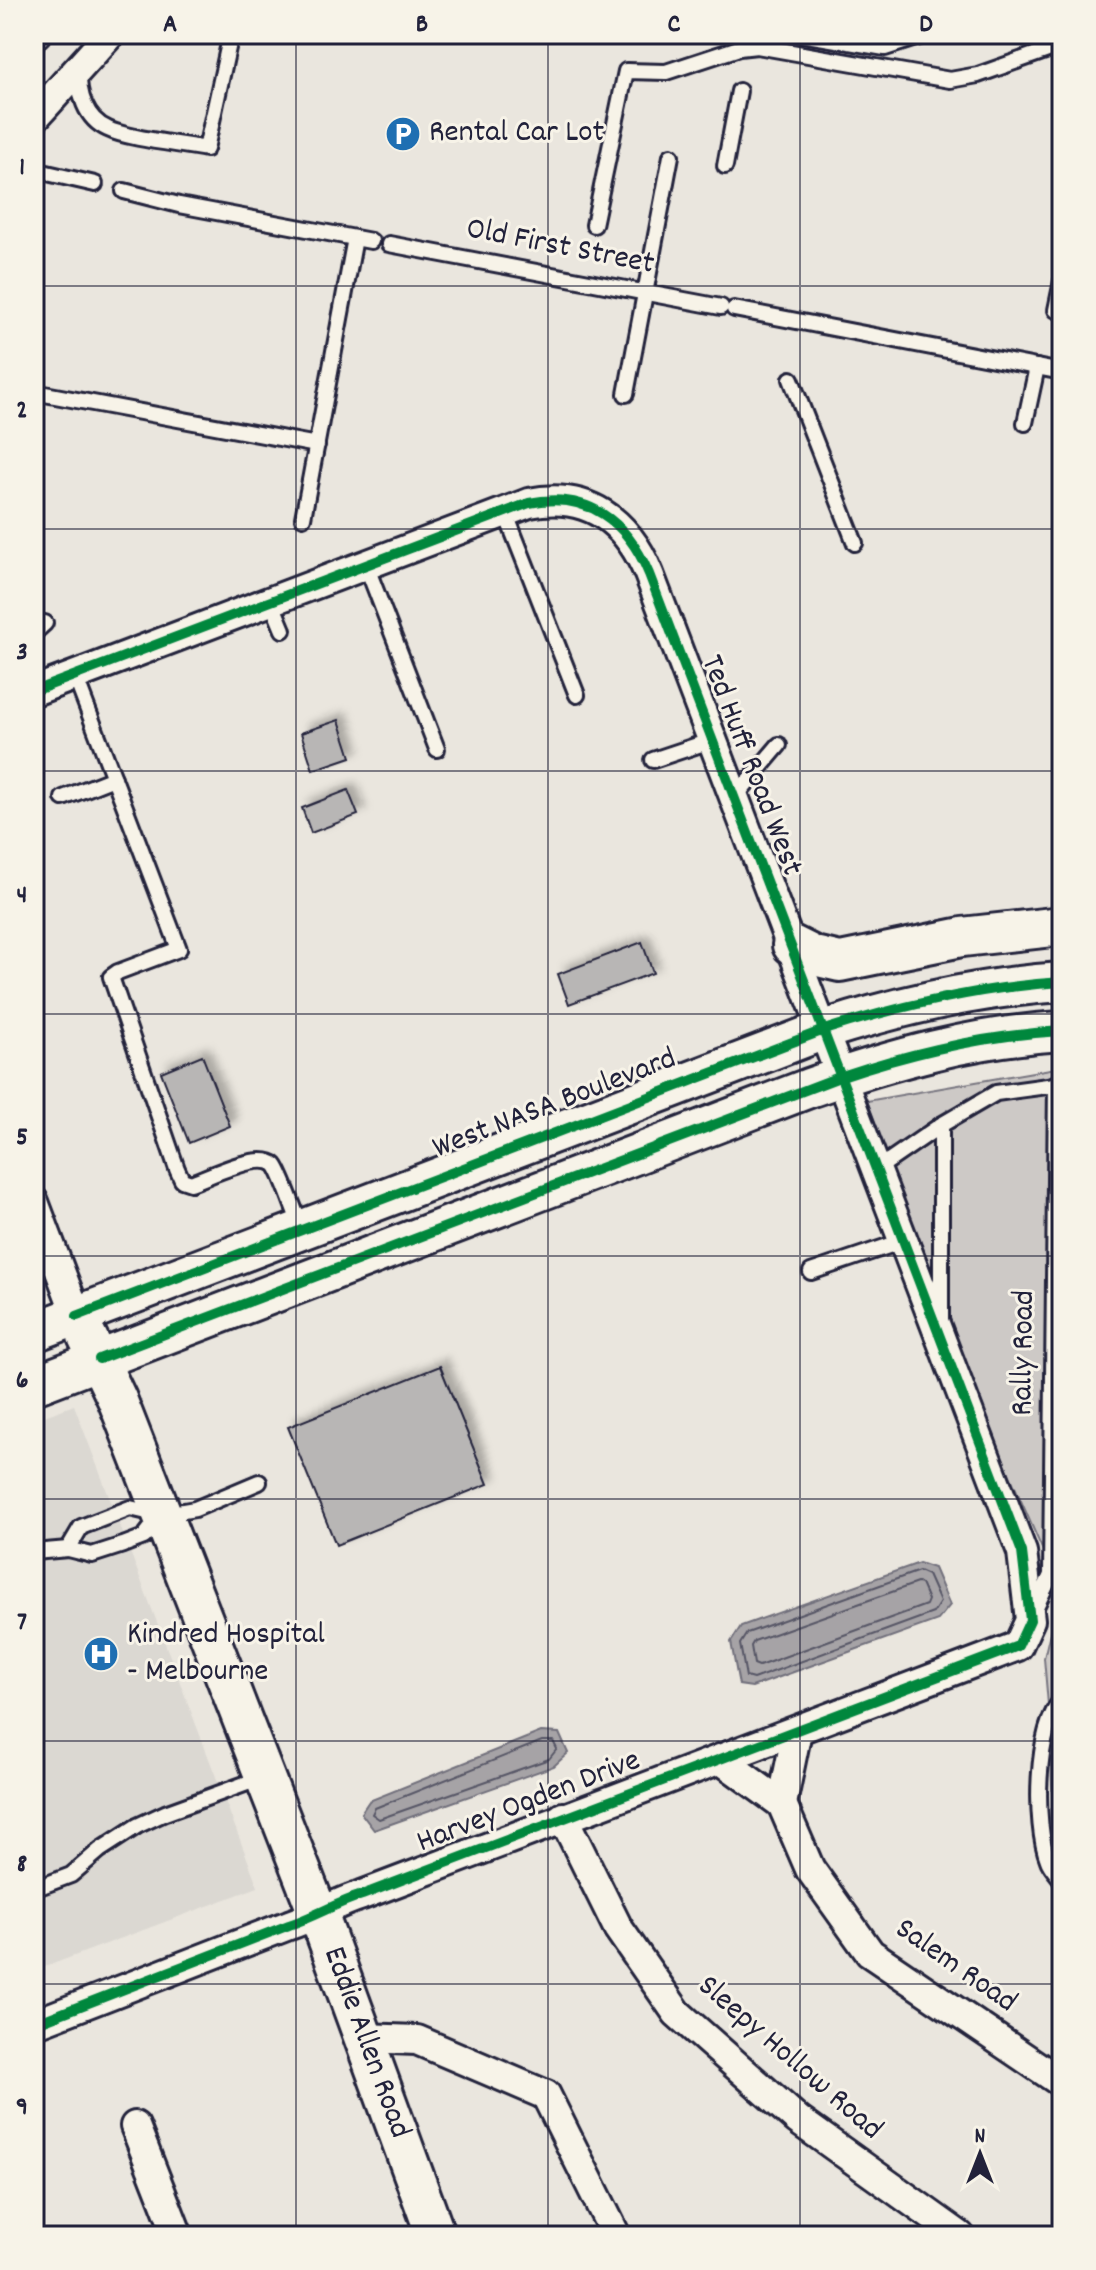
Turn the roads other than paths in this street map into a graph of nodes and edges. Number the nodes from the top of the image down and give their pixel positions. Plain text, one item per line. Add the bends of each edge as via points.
1 (45, 34) edge
2 (110, 34) edge
3 (231, 34) edge
4 (801, 34) edge
5 (928, 34) edge
6 (34, 45) edge
7 (1062, 45) edge
8 (79, 71) junction
9 (739, 91) dead end
10 (34, 118) edge
11 (671, 156) dead end
12 (725, 166) dead end
13 (34, 170) edge
14 (95, 184) dead end
15 (124, 191) dead end
16 (594, 225) dead end
17 (355, 238) junction
18 (371, 241) dead end
19 (389, 244) dead end
20 (1062, 281) edge
21 (645, 293) junction
22 (1056, 310) dead end
23 (1037, 367) junction
24 (1062, 372) edge
25 (791, 379) dead end
26 (34, 392) edge
27 (626, 394) dead end
28 (1025, 423) dead end
29 (317, 445) junction
30 (505, 512) junction
31 (303, 518) dead end
32 (855, 543) dead end
33 (366, 565) junction
34 (271, 601) junction
35 (283, 630) dead end
36 (75, 676) junction
37 (34, 691) edge
38 (577, 695) dead end
39 (713, 740) junction
40 (779, 745) dead end
41 (437, 749) dead end
42 (653, 760) dead end
43 (114, 778) junction
44 (735, 797) junction
45 (63, 798) dead end
46 (1062, 926) edge
47 (792, 945) junction
48 (1062, 982) edge
49 (824, 1030) junction
50 (1062, 1031) edge
51 (842, 1076) junction
52 (1059, 1084) edge
53 (941, 1125) junction
54 (877, 1169) junction
55 (34, 1202) edge
56 (302, 1230) junction
57 (903, 1241) junction
58 (811, 1272) dead end
59 (77, 1316) junction
60 (34, 1332) edge
61 (941, 1342) junction
62 (99, 1359) junction
63 (34, 1385) edge
64 (259, 1482) dead end
65 (160, 1515) junction
66 (68, 1549) junction
67 (34, 1552) edge
68 (1030, 1620) junction
69 (1062, 1700) edge
70 (797, 1731) junction
71 (720, 1759) junction
72 (264, 1777) junction
73 (782, 1804) junction
74 (563, 1817) junction
75 (1062, 1881) edge
76 (34, 1889) edge
77 (319, 1916) junction
78 (34, 2024) edge
79 (363, 2038) junction
80 (1062, 2083) edge
81 (135, 2126) dead end
82 (178, 2236) edge
83 (436, 2236) edge
84 (616, 2236) edge
85 (960, 2236) edge

1 - 6 lane
2 - 8 street
3 - 8 lane via 206,149 106,129 78,93
4 - 5 lane via 885,48
7 - 16 lane via 950,80 757,46 666,72 626,71
8 - 10 street
9 - 12 lane
11 - 21 lane
13 - 14 lane
15 - 17 lane
17 - 18 lane
17 - 29 lane
19 - 21 lane, Old First Street
20 - 22 lane
21 - 23 lane, Old First Street
21 - 27 lane
23 - 24 lane, Old First Street
23 - 28 lane
25 - 32 lane
26 - 29 lane
29 - 31 lane
30 - 33 street, Ted Huff Road West
30 - 38 lane
30 - 39 street, Ted Huff Road West via 541,500 567,500 608,517 628,536 643,561
33 - 34 street, Ted Huff Road West
33 - 41 lane
34 - 35 lane
34 - 36 street, Ted Huff Road West
36 - 37 street, Ted Huff Road West
36 - 43 lane
39 - 42 lane
39 - 44 street, Ted Huff Road West
40 - 44 lane
43 - 45 lane
43 - 56 lane via 179,949 111,977 177,1169 182,1180 191,1183 265,1160 276,1166
44 - 47 street, Ted Huff Road West
46 - 47 main road via 962,937 840,962
47 - 49 street, Ted Huff Road West
48 - 49 main road, West NASA Boulevard via 943,997
49 - 51 street, Ted Huff Road West
49 - 56 main road, West NASA Boulevard
50 - 51 main road via 939,1048
51 - 54 street, Ted Huff Road West
51 - 62 main road
52 - 53 lane via 996,1093
52 - 68 lane, Rally Road via 1051,1575
53 - 54 lane
53 - 61 lane
54 - 57 street, Ted Huff Road West
55 - 59 street
56 - 59 main road, West NASA Boulevard
57 - 58 lane
57 - 61 street, Ted Huff Road West
59 - 60 main road, West NASA Boulevard
59 - 62 main road, Eddie Allen Road
61 - 68 street, Ted Huff Road West via 1022,1552
62 - 63 main road
62 - 65 main road, Eddie Allen Road
64 - 65 lane via 195,1509
65 - 66 lane via 144,1537 92,1555
65 - 66 lane via 130,1508 81,1527
65 - 72 main road, Eddie Allen Road
66 - 67 lane
68 - 70 street, Harvey Ogden Drive via 1018,1646
69 - 75 lane via 1047,1726 1041,1756 1040,1820 1048,1860
70 - 71 street, Harvey Ogden Drive
70 - 73 street
71 - 73 street
71 - 74 street, Harvey Ogden Drive
72 - 76 lane via 137,1826 71,1875
72 - 77 main road, Eddie Allen Road
73 - 80 street, Salem Road via 810,1869 870,1953
74 - 77 street, Harvey Ogden Drive via 345,1899
74 - 85 street, Sleepy Hollow Road via 618,1928 677,2013 798,2120
77 - 78 street, Harvey Ogden Drive
77 - 79 main road, Eddie Allen Road
79 - 83 main road, Eddie Allen Road
79 - 84 street via 417,2040 546,2095
81 - 82 street

